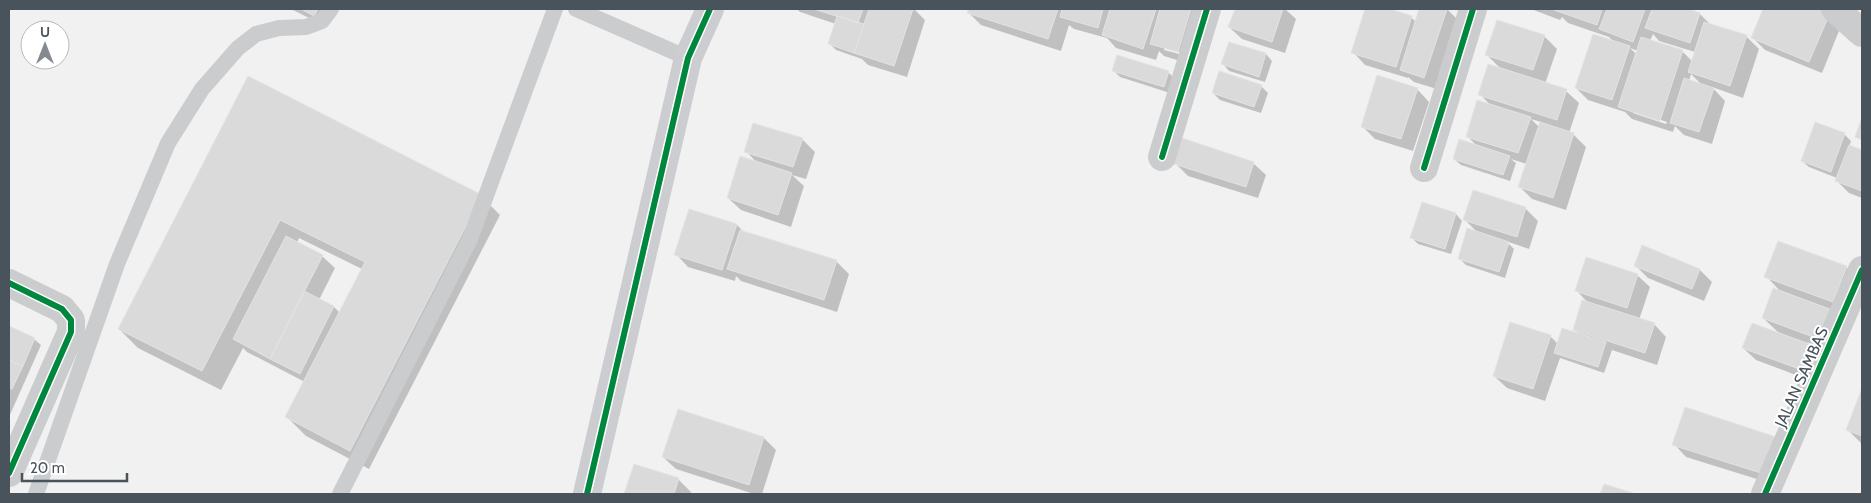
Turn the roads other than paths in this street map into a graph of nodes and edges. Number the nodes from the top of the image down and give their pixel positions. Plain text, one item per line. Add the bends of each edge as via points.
1 (331, 9) edge
2 (555, 9) edge
3 (576, 9) edge
4 (710, 9) edge
5 (1207, 9) edge
6 (1473, 9) edge
7 (1835, 9) edge
8 (1862, 33) edge
9 (688, 58) junction
10 (1162, 157) dead end
11 (1424, 168) dead end
12 (1862, 270) edge
13 (9, 283) edge
14 (9, 473) edge
15 (36, 494) edge
16 (340, 494) edge
17 (587, 494) edge
18 (1765, 494) edge

1 - 15 lane via 322,21 306,27 280,28 256,34 238,48 202,89 168,143 117,264
2 - 16 lane via 470,239
3 - 9 lane
4 - 9 street
5 - 10 street
6 - 11 street
7 - 8 street
9 - 17 street
12 - 18 street, JALAN SAMBAS
13 - 14 street via 62,309 71,320 71,332

